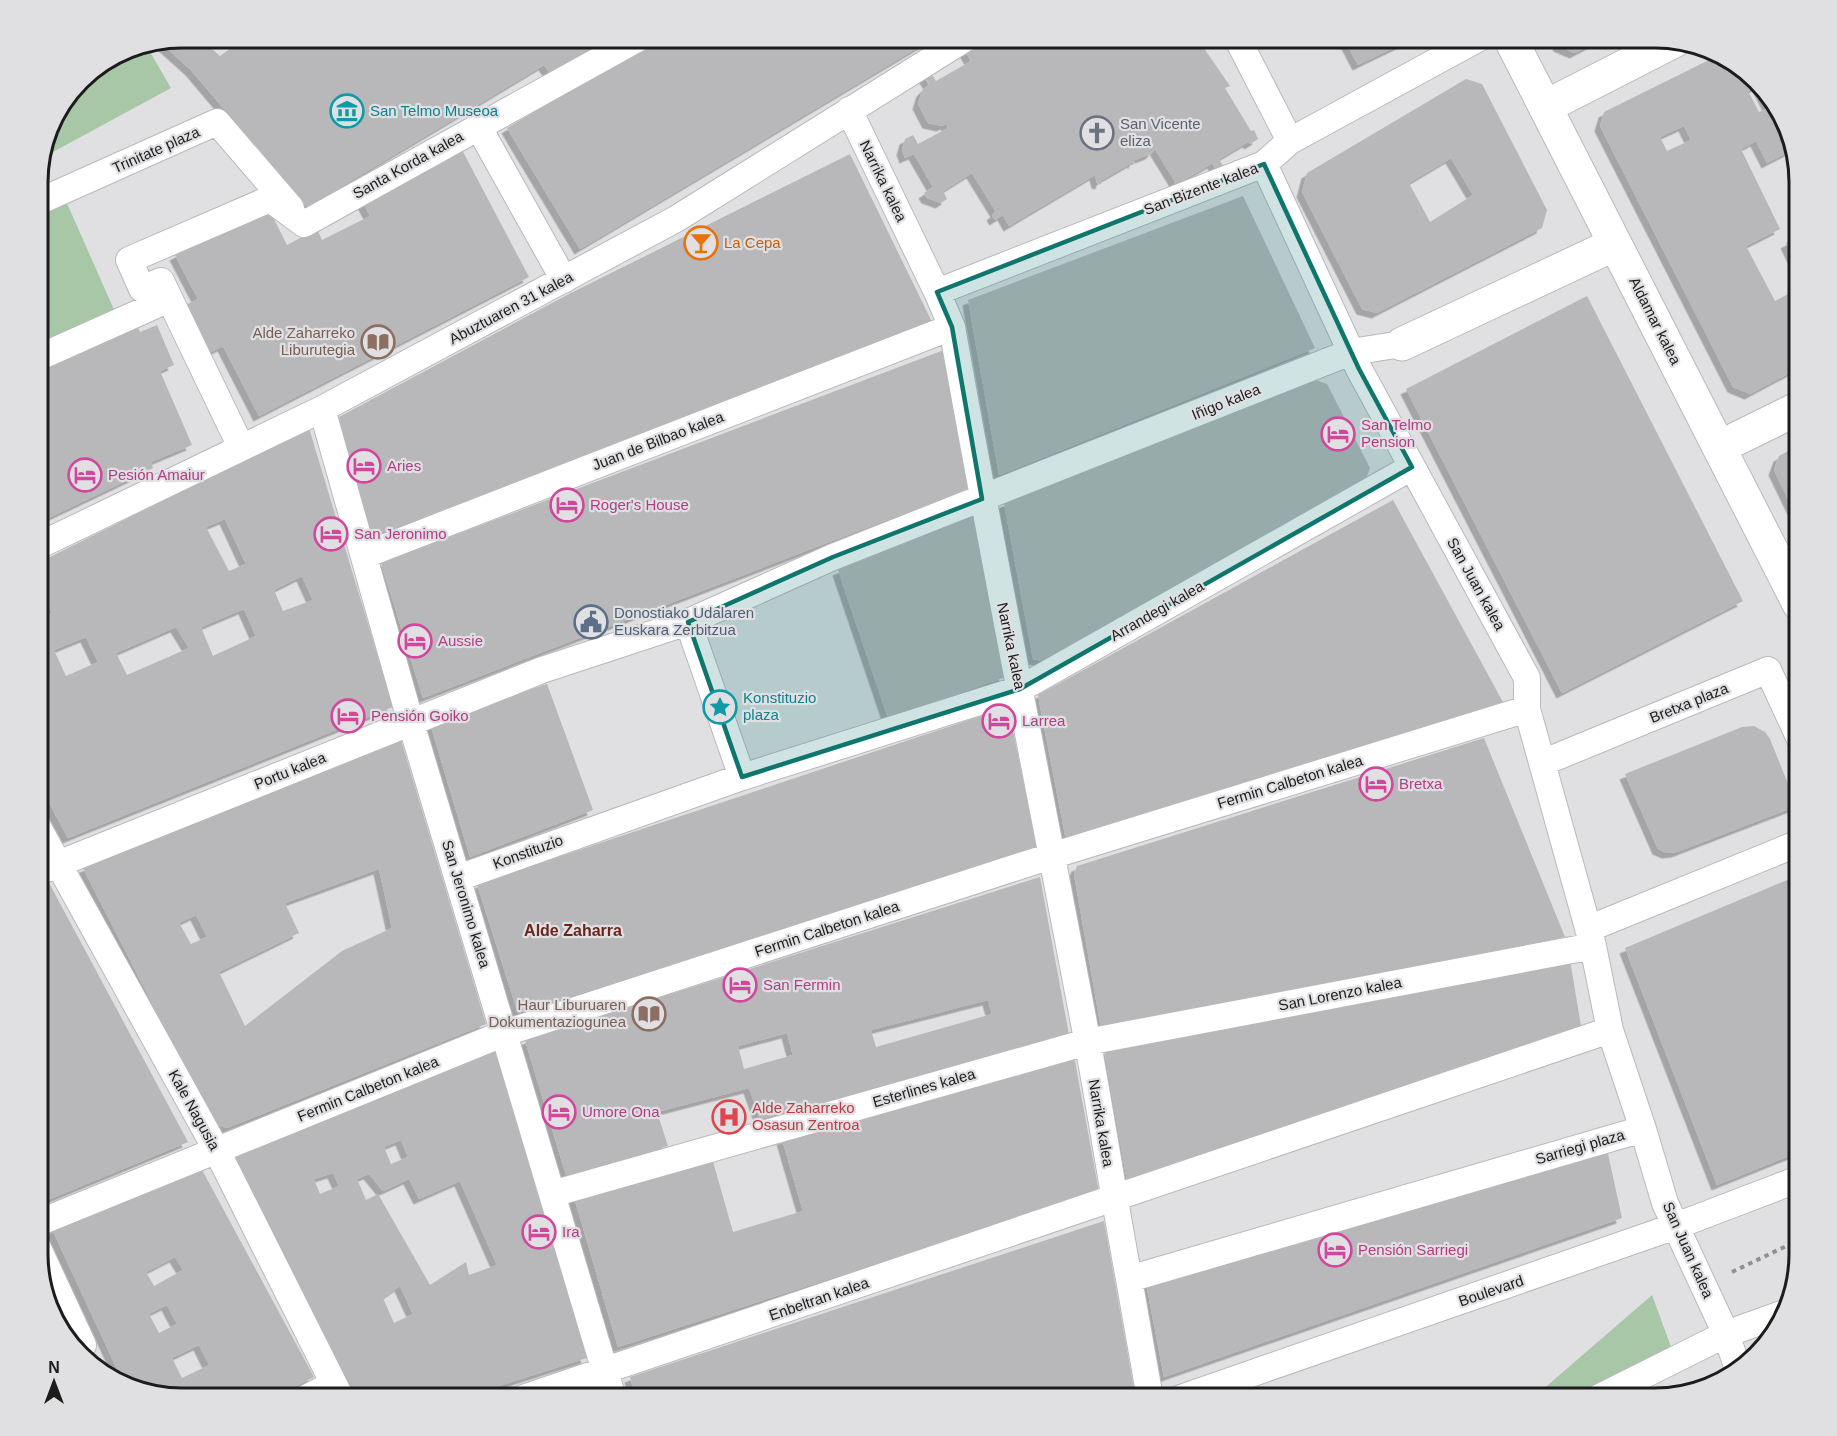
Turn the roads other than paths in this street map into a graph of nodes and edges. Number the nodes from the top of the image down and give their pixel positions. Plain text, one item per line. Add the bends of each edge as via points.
1 (621, 48) edge
2 (950, 48) edge
3 (1242, 48) edge
4 (1461, 48) edge
5 (1515, 48) edge
6 (1660, 48) edge
7 (1545, 107) junction
8 (849, 110) junction
9 (478, 126) junction
10 (1290, 141) junction
11 (1264, 165) junction
12 (48, 198) edge
13 (304, 224) junction
14 (1615, 244) junction
15 (564, 280) junction
16 (157, 283) junction
17 (937, 292) junction
18 (952, 327) junction
19 (1402, 344) joint
20 (1351, 352) junction
21 (48, 353) edge
22 (322, 409) junction
23 (1789, 413) edge
24 (241, 447) junction
25 (1720, 447) junction
26 (1412, 467) junction
27 (982, 500) junction
28 (48, 541) edge
29 (364, 555) junction
30 (1789, 582) edge
31 (688, 622) junction
32 (1020, 689) junction
33 (1527, 709) junction
34 (1789, 715) edge
35 (411, 723) junction
36 (1542, 763) junction
37 (742, 777) junction
38 (1789, 848) edge
39 (1051, 856) junction
40 (48, 868) edge
41 (48, 870) edge
42 (458, 878) junction
43 (1590, 938) junction
44 (1610, 1030) junction
45 (505, 1034) junction
46 (1087, 1042) junction
47 (1643, 1129) junction
48 (218, 1151) junction
49 (1789, 1183) edge
50 (552, 1194) junction
51 (1115, 1200) junction
52 (48, 1219) edge
53 (1676, 1226) junction
54 (50, 1274) edge
55 (1129, 1279) junction
56 (1773, 1317) edge
57 (1726, 1334) junction
58 (82, 1343) edge
59 (1735, 1361) edge
60 (604, 1372) junction
61 (336, 1388) edge
62 (554, 1388) edge
63 (610, 1388) edge
64 (1148, 1388) edge
65 (1210, 1388) edge
66 (1619, 1388) edge

1 - 9 street, Santa Korda kalea
2 - 8 street, Abuztuaren 31 kalea
3 - 10 street
4 - 10 street, San Bizente kalea
5 - 7 street, Aldamar kalea
6 - 7 street
7 - 14 street, Aldamar kalea
8 - 15 street, Abuztuaren 31 kalea via 676,219
8 - 17 street, Narrika kalea
9 - 13 street, Santa Korda kalea
9 - 15 street
10 - 11 street, San Bizente kalea
11 - 17 street, San Bizente kalea
11 - 20 street, San Juan kalea
12 - 13 street, Trinitate plaza via 218,122
13 - 16 street via 288,231 268,207 147,262
14 - 19 street, Iñigo kalea
14 - 25 street, Aldamar kalea
15 - 22 street, Abuztuaren 31 kalea
16 - 21 street via 165,301
16 - 24 street via 161,281
17 - 18 street, Narrika kalea
18 - 27 street, Narrika kalea
18 - 29 street, Juan de Bilbao kalea
19 - 20 street, Iñigo kalea
20 - 26 street, San Juan kalea
20 - 27 street, Iñigo kalea
22 - 24 street, Abuztuaren 31 kalea
22 - 29 street, San Jeronimo kalea
23 - 25 street
24 - 28 street, Abuztuaren 31 kalea
25 - 30 street, Aldamar kalea
26 - 32 street, Arrandegi kalea
26 - 33 street, San Juan kalea via 1527,678
27 - 31 street, Iñigo kalea via 833,557
27 - 32 street, Narrika kalea
29 - 35 street, San Jeronimo kalea
31 - 35 street, Portu kalea via 542,670
31 - 37 street
32 - 37 street, Arrandegi kalea
32 - 39 street, Narrika kalea
33 - 36 street, San Juan kalea
33 - 39 street, Fermin Calbeton kalea
34 - 36 street, Bretxa plaza via 1768,670
35 - 40 street, Portu kalea
35 - 42 street, San Jeronimo kalea
36 - 43 street, San Juan kalea
37 - 42 street, Konstituzio
38 - 43 street
39 - 45 street, Fermin Calbeton kalea
39 - 46 street, Narrika kalea
41 - 48 street, Kale Nagusia
42 - 45 street, San Jeronimo kalea
43 - 44 street, San Juan kalea
43 - 46 street, San Lorenzo kalea
44 - 47 street, Sarriegi plaza
44 - 51 street
45 - 48 street, Fermin Calbeton kalea
45 - 50 street, San Jeronimo kalea
46 - 50 street, Esterlines kalea
46 - 51 street, Narrika kalea
47 - 53 street, San Juan kalea via 1665,1203
47 - 55 street, Sarriegi plaza
48 - 52 street, Fermin Calbeton kalea
48 - 61 street, Kale Nagusia
49 - 53 street, Boulevard
50 - 60 street, San Jeronimo kalea
51 - 55 street
51 - 60 street, Enbeltran kalea
53 - 57 street, San Juan kalea
53 - 65 street, Boulevard
54 - 58 street
55 - 64 street
56 - 57 street
57 - 59 street, San Juan kalea
57 - 66 street
60 - 62 street, Enbeltran kalea
60 - 63 street, San Jeronimo kalea

